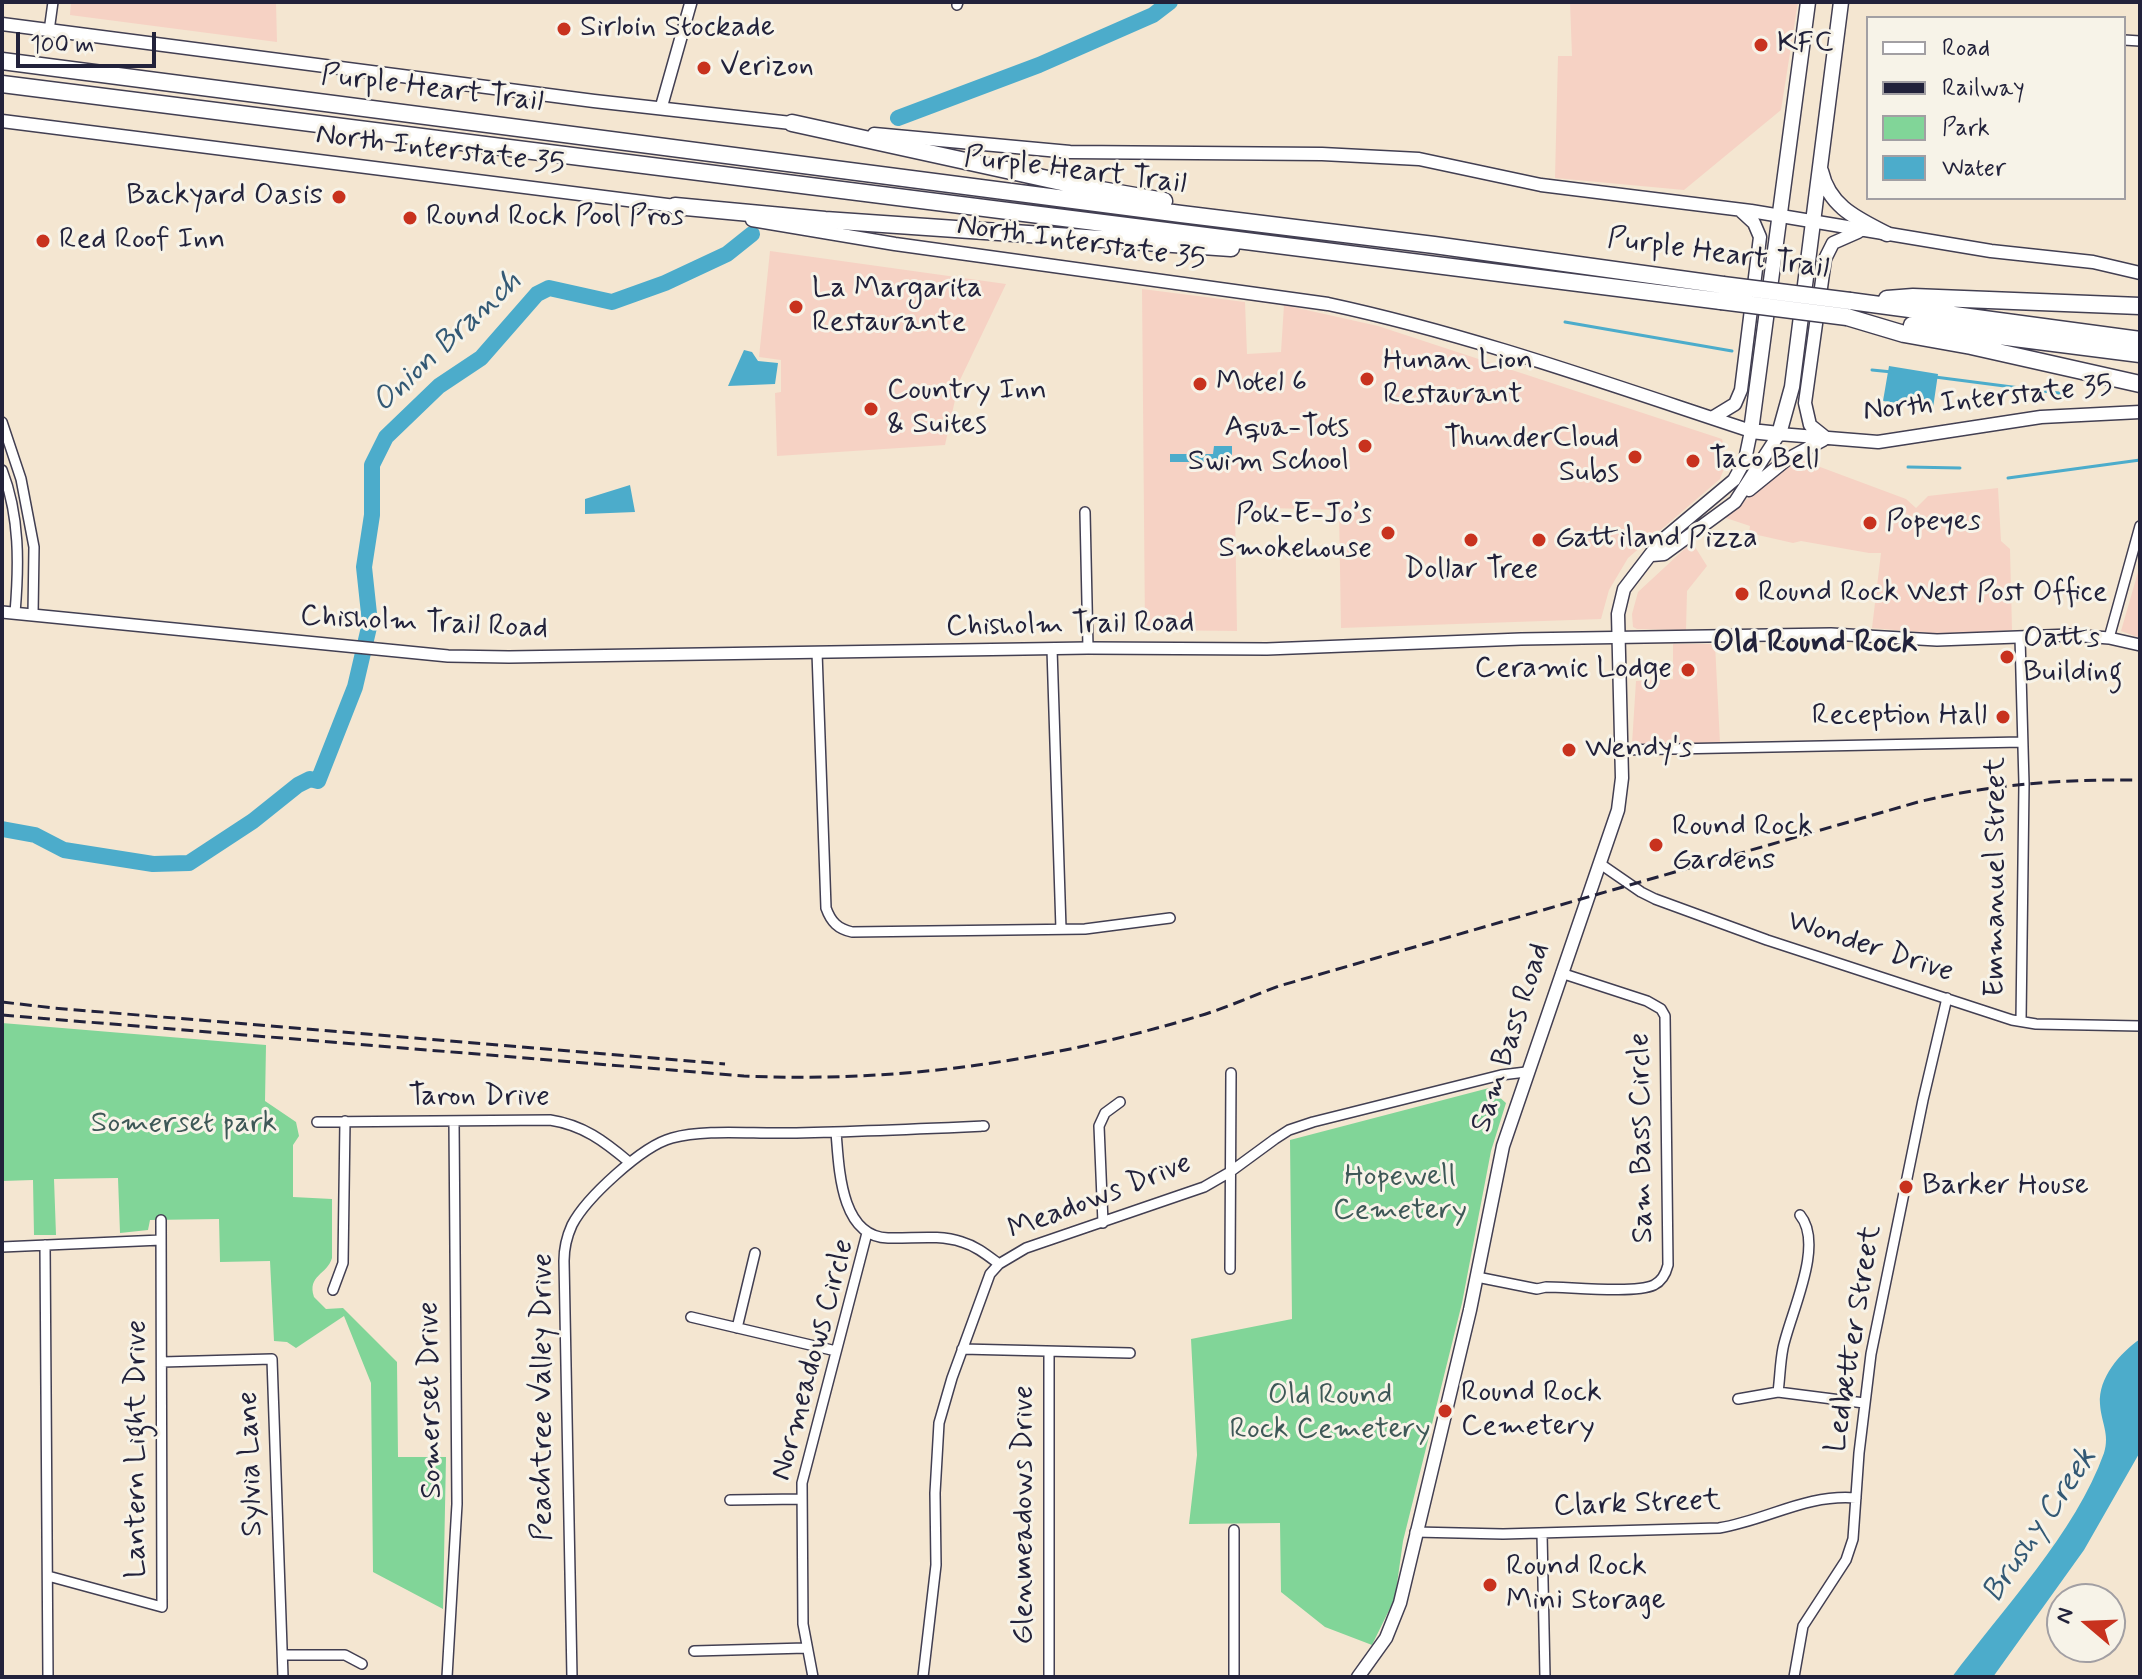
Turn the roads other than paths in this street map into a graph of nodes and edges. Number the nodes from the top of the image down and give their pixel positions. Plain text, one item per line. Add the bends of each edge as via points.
1 (53, 2) edge
2 (691, 2) edge
3 (1808, 2) edge
4 (1841, 4) edge
5 (2, 24) edge
6 (49, 31) junction
7 (2, 61) edge
8 (2, 84) edge
9 (661, 108) junction
10 (2, 121) edge
11 (792, 123) junction
12 (1820, 161) junction
13 (675, 206) junction
14 (1739, 209) junction
15 (1780, 217) junction
16 (1811, 222) junction
17 (1860, 231) junction
18 (1887, 234) junction
19 (1434, 245) junction
20 (2140, 273) edge
21 (1515, 274) junction
22 (1722, 293) junction
23 (2140, 306) edge
24 (1848, 309) junction
25 (2140, 340) edge
26 (2140, 354) edge
27 (2140, 384) edge
28 (2140, 412) edge
29 (1712, 418) junction
30 (2, 422) edge
31 (1751, 431) junction
32 (1779, 434) junction
33 (1827, 439) junction
34 (2, 470) edge
35 (1735, 502) junction
36 (1085, 512) dead end
37 (2140, 526) edge
38 (1652, 555) junction
39 (2, 612) edge
40 (15, 613) junction
41 (33, 615) junction
42 (2020, 637) junction
43 (1618, 638) junction
44 (2109, 638) junction
45 (2140, 645) edge
46 (1088, 648) junction
47 (1052, 649) junction
48 (817, 652) junction
49 (2022, 742) junction
50 (1622, 750) junction
51 (1599, 863) junction
52 (1170, 918) dead end
53 (1061, 929) junction
54 (1561, 973) junction
55 (1947, 998) junction
56 (2021, 1021) junction
57 (2140, 1026) edge
58 (1526, 1072) junction
59 (1231, 1073) dead end
60 (1120, 1102) dead end
61 (345, 1121) junction
62 (454, 1121) junction
63 (317, 1122) dead end
64 (984, 1126) dead end
65 (836, 1132) junction
66 (629, 1162) junction
67 (1230, 1172) junction
68 (1800, 1215) dead end
69 (161, 1220) dead end
70 (1103, 1223) junction
71 (867, 1233) junction
72 (161, 1240) junction
73 (45, 1245) junction
74 (2, 1247) edge
75 (755, 1253) dead end
76 (999, 1264) junction
77 (1230, 1269) dead end
78 (1477, 1277) junction
79 (333, 1290) dead end
80 (691, 1317) dead end
81 (737, 1328) junction
82 (962, 1349) junction
83 (836, 1351) junction
84 (1049, 1353) junction
85 (1130, 1353) dead end
86 (162, 1362) junction
87 (1778, 1392) junction
88 (1738, 1399) dead end
89 (1864, 1403) junction
90 (1856, 1498) junction
91 (800, 1499) junction
92 (730, 1500) dead end
93 (1234, 1530) dead end
94 (1415, 1532) junction
95 (1542, 1533) junction
96 (48, 1576) junction
97 (806, 1648) junction
98 (694, 1651) dead end
99 (283, 1655) junction
100 (362, 1664) dead end
101 (48, 1677) edge
102 (283, 1677) edge
103 (447, 1677) edge
104 (572, 1677) edge
105 (813, 1677) edge
106 (923, 1677) edge
107 (1049, 1677) edge
108 (1234, 1677) edge
109 (1358, 1677) edge
110 (1545, 1677) edge
111 (1794, 1677) edge

1 - 6 street
2 - 9 street
3 - 15 highway
4 - 12 highway
5 - 6 main road
6 - 9 main road
7 - 19 highway, Purple Heart Trail
8 - 21 highway, Purple Heart Trail
9 - 11 main road
10 - 13 main road, North Interstate 35
11 - 14 main road via 1070,152 1393,157 1541,185
11 - 19 highway via 1084,187 1302,219
12 - 16 highway
12 - 18 highway via 1825,186 1837,203
13 - 21 highway
13 - 29 main road, North Interstate 35 via 895,244 1328,304 1489,345
14 - 15 main road
14 - 29 main road via 1758,229 1759,248 1741,390 1735,404
15 - 16 main road
15 - 31 highway
16 - 17 main road
16 - 32 highway via 1792,387
17 - 18 main road
17 - 33 main road via 1833,243 1825,259 1805,403 1810,425
18 - 20 main road
19 - 22 highway, Purple Heart Trail
21 - 22 highway, Purple Heart Trail
22 - 24 highway, Purple Heart Trail, bridge
23 - 24 highway via 1913,297
24 - 25 highway, Purple Heart Trail
24 - 26 highway, Purple Heart Trail
24 - 27 highway via 1904,334
28 - 33 main road, North Interstate 35 via 2041,417 1886,441
29 - 31 main road, North Interstate 35
30 - 41 street via 21,479 34,547
31 - 32 highway, North Interstate 35
31 - 38 main road, Sam Bass Road via 1745,460 1727,488 1660,542
32 - 33 main road, North Interstate 35
32 - 35 main road, Sam Bass Road
33 - 35 main road via 1786,460
34 - 40 street via 19,548
35 - 38 main road, Sam Bass Road via 1664,554
36 - 46 street
37 - 44 street
38 - 43 main road, Sam Bass Road via 1624,589
39 - 40 street, Chisholm Trail Road
40 - 41 street, Chisholm Trail Road
41 - 48 street, Chisholm Trail Road via 448,656
42 - 43 street, Chisholm Trail Road
42 - 44 street, Chisholm Trail Road
42 - 49 street, Emmanuel Street
43 - 46 street, Chisholm Trail Road via 1267,649
43 - 50 main road, Sam Bass Road
44 - 45 street, Chisholm Trail Road
46 - 47 street, Chisholm Trail Road
47 - 48 street, Chisholm Trail Road
47 - 53 street
48 - 53 street via 826,908 833,923 852,932
49 - 50 street
49 - 56 street, Emmanuel Street
50 - 51 main road, Sam Bass Road via 1618,810
51 - 54 main road, Sam Bass Road
51 - 55 street, Wonder Drive via 1655,899
52 - 53 street
54 - 58 main road, Sam Bass Road
54 - 78 street, Sam Bass Circle via 1647,1001 1665,1016 1666,1273 1657,1283 1636,1288 1537,1289
55 - 56 street, Wonder Drive
55 - 89 street, Ledbetter Street
56 - 57 street, Wonder Drive
58 - 67 street, Meadows Drive via 1289,1130
58 - 78 main road, Sam Bass Road via 1499,1161
59 - 67 street
60 - 70 street via 1105,1113 1099,1126
61 - 62 street, Taron Drive
61 - 63 street, Taron Drive
61 - 79 street via 343,1263
62 - 66 street, Taron Drive via 566,1123 596,1135
62 - 103 street, Somerset Drive via 457,1504
64 - 65 street, Peachtree Valley Drive
65 - 66 street, Peachtree Valley Drive via 681,1136 651,1146
65 - 71 street via 845,1197
66 - 104 street, Peachtree Valley Drive via 580,1214 565,1247
67 - 70 street, Meadows Drive via 1190,1193
67 - 77 street
68 - 87 street via 1809,1236 1808,1254 1783,1349
69 - 72 street, Lantern Light Drive
70 - 76 street, Meadows Drive via 1026,1248
71 - 76 street, Normeadows Circle via 949,1239 976,1247
71 - 83 street, Normeadows Circle
72 - 73 street
72 - 86 street, Lantern Light Drive
73 - 74 street
73 - 96 street
75 - 81 street
76 - 82 street, Meadows Drive via 984,1286
78 - 94 main road, Sam Bass Road
80 - 81 street
81 - 83 street
82 - 84 street
82 - 106 street, Meadows Drive via 937,1438 936,1565
83 - 91 street, Normeadows Circle
84 - 85 street
84 - 107 street, Glenmeadows Drive
86 - 96 street, Lantern Light Drive via 162,1607
86 - 99 street, Sylvia Lane via 272,1359
87 - 88 street
87 - 89 street
89 - 90 street, Ledbetter Street
90 - 95 street, Clark Street via 1816,1498 1719,1528
90 - 111 street, Ledbetter Street via 1851,1549 1807,1617
91 - 92 street
91 - 97 street, Normeadows Circle
93 - 108 street
94 - 95 street, Clark Street
94 - 109 main road, Sam Bass Road via 1394,1621
95 - 110 street
96 - 101 street
97 - 98 street
97 - 105 street, Normeadows Circle
99 - 100 street via 345,1655
99 - 102 street, Sylvia Lane

